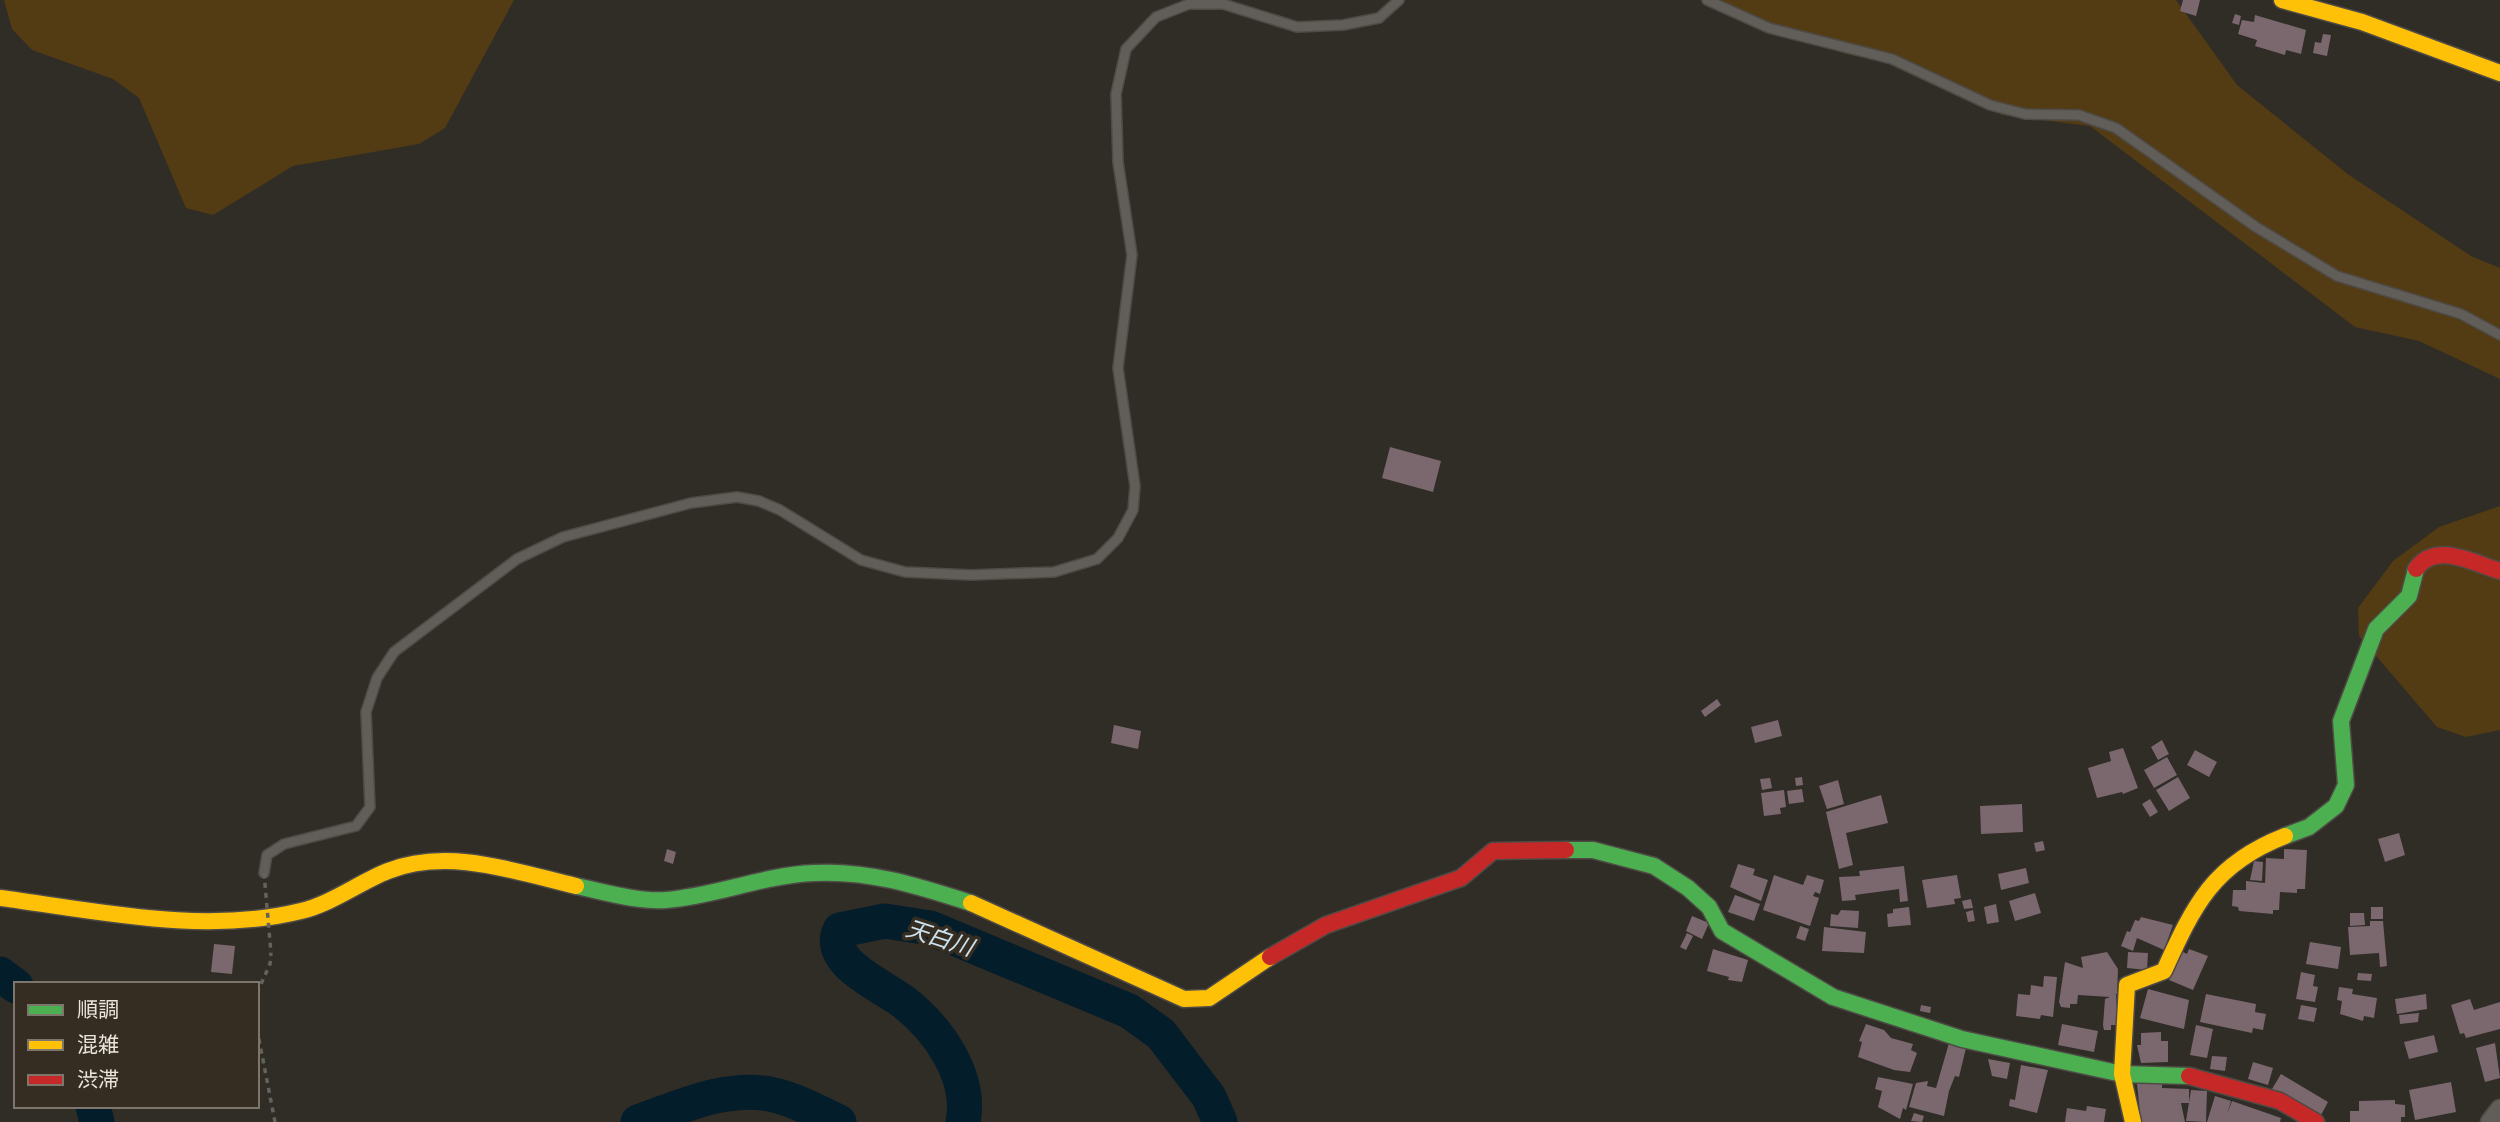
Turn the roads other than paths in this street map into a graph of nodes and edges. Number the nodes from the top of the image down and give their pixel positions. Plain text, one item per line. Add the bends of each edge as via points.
1 (1399, 0) edge
2 (1707, 0) edge
3 (2283, 0) edge
4 (2500, 73) edge
5 (2500, 335) edge
6 (2500, 572) edge
7 (264, 873) road end
8 (0, 898) edge
9 (2122, 1074) junction
10 (2500, 1109) edge
11 (2133, 1122) edge
12 (2315, 1122) edge
13 (2490, 1122) edge

1 - 7 lane via 1379,18 1297,27 1223,4 1189,4 1156,17 1126,49 1116,94 1117,135 1132,255 1118,389 1135,486 1133,510 1118,538 1097,559 1054,572 905,572 861,560 780,510 737,497 691,503 563,537 517,559 394,652 377,678 366,712 370,807 365,817 356,826 284,844 267,855
2 - 5 lane via 1769,28 1892,59 1990,105 2025,114 2079,115 2116,128 2255,226 2337,276 2461,314
3 - 4 street via 2362,22
6 - 9 street via 2437,553 2423,559 2409,596 2376,629 2341,721 2346,785 2336,806 2309,827 2259,846 2235,862 2192,908 2164,971 2127,985
8 - 9 street via 152,918 231,920 303,911 391,870 442,860 467,861 617,895 665,900 813,873 865,874 972,903 1184,999 1209,998 1326,925 1461,878 1493,851 1593,850 1654,866 1709,907 1722,931 1833,998 1962,1040
9 - 11 street
9 - 12 street via 2184,1074 2233,1086 2280,1101
10 - 13 street

